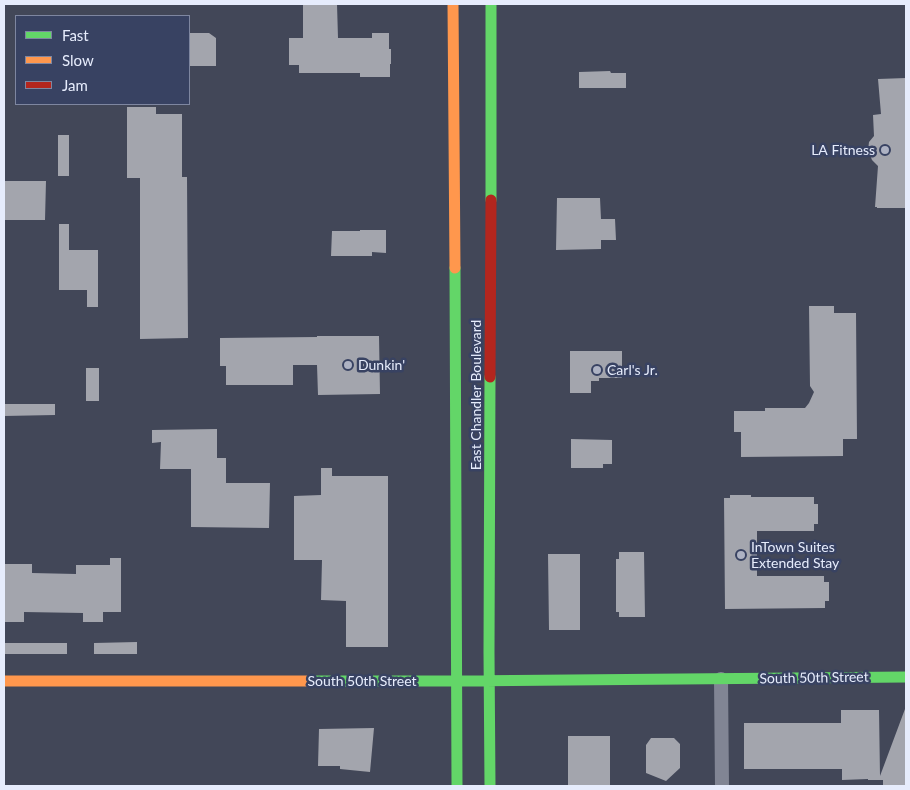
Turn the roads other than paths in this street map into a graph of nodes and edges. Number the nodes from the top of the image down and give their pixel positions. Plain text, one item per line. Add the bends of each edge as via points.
1 (453, 4) edge
2 (491, 4) edge
3 (906, 677) edge
4 (721, 679) junction
5 (489, 680) junction
6 (4, 681) edge
7 (457, 681) junction
8 (456, 786) edge
9 (490, 786) edge
10 (722, 786) edge

1 - 7 main road, East Chandler Boulevard
2 - 5 main road, East Chandler Boulevard
3 - 4 main road, South 50th Street
4 - 5 main road, South 50th Street
4 - 10 street
5 - 7 main road, South 50th Street
5 - 9 main road, East Chandler Boulevard
6 - 7 main road, South 50th Street
7 - 8 main road, East Chandler Boulevard

